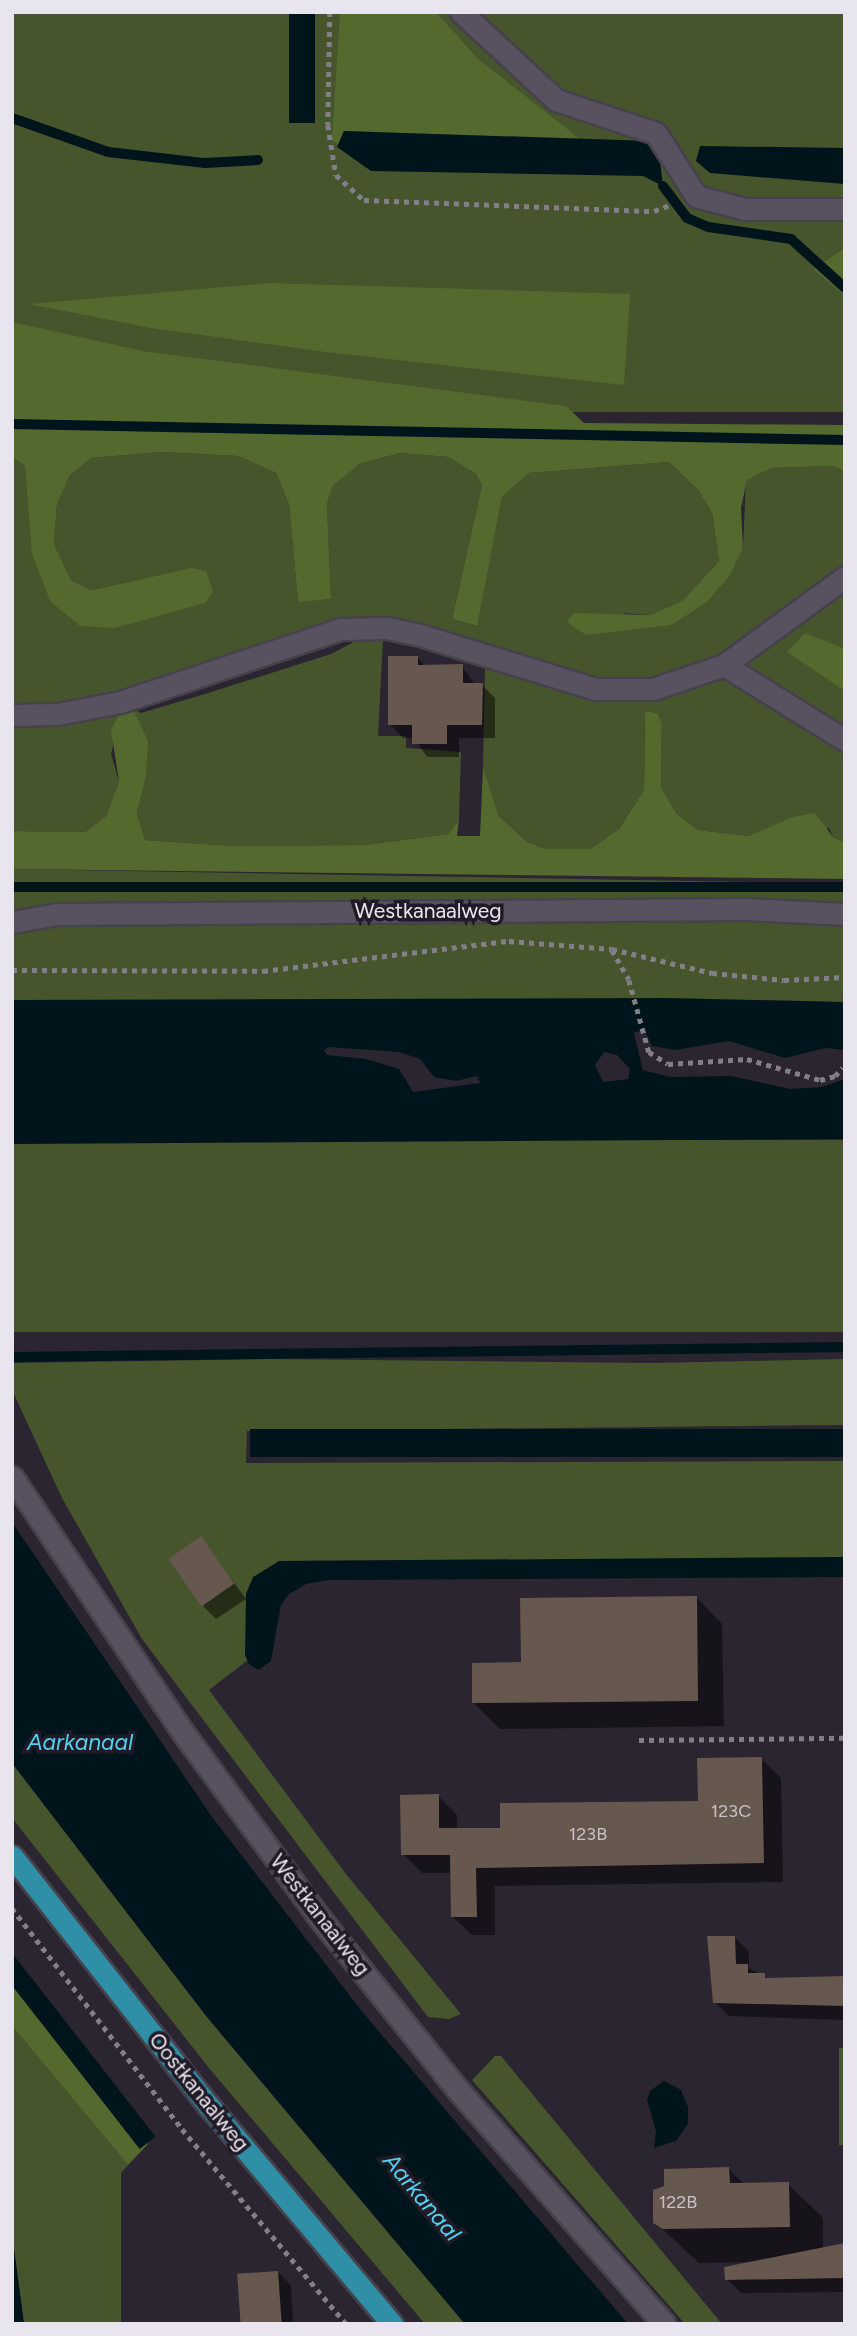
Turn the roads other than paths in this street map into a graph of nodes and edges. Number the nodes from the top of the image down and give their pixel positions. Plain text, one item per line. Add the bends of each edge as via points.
1 (461, 12) edge
2 (845, 209) edge
3 (845, 577) edge
4 (724, 665) junction
5 (12, 715) edge
6 (845, 740) edge
7 (845, 914) edge
8 (12, 922) edge
9 (12, 1477) edge
10 (12, 1856) edge
11 (392, 2324) edge
12 (664, 2324) edge

1 - 2 street via 556,100 656,133 696,196 745,209
3 - 4 street
4 - 5 street via 653,689 596,689 420,635 387,628 341,629 120,702 58,714
4 - 6 street
7 - 8 street, Westkanaalweg via 747,909 72,914
9 - 12 street, Westkanaalweg via 184,1734 318,1916 458,2090
10 - 11 main road, Oostkanaalweg via 209,2106

